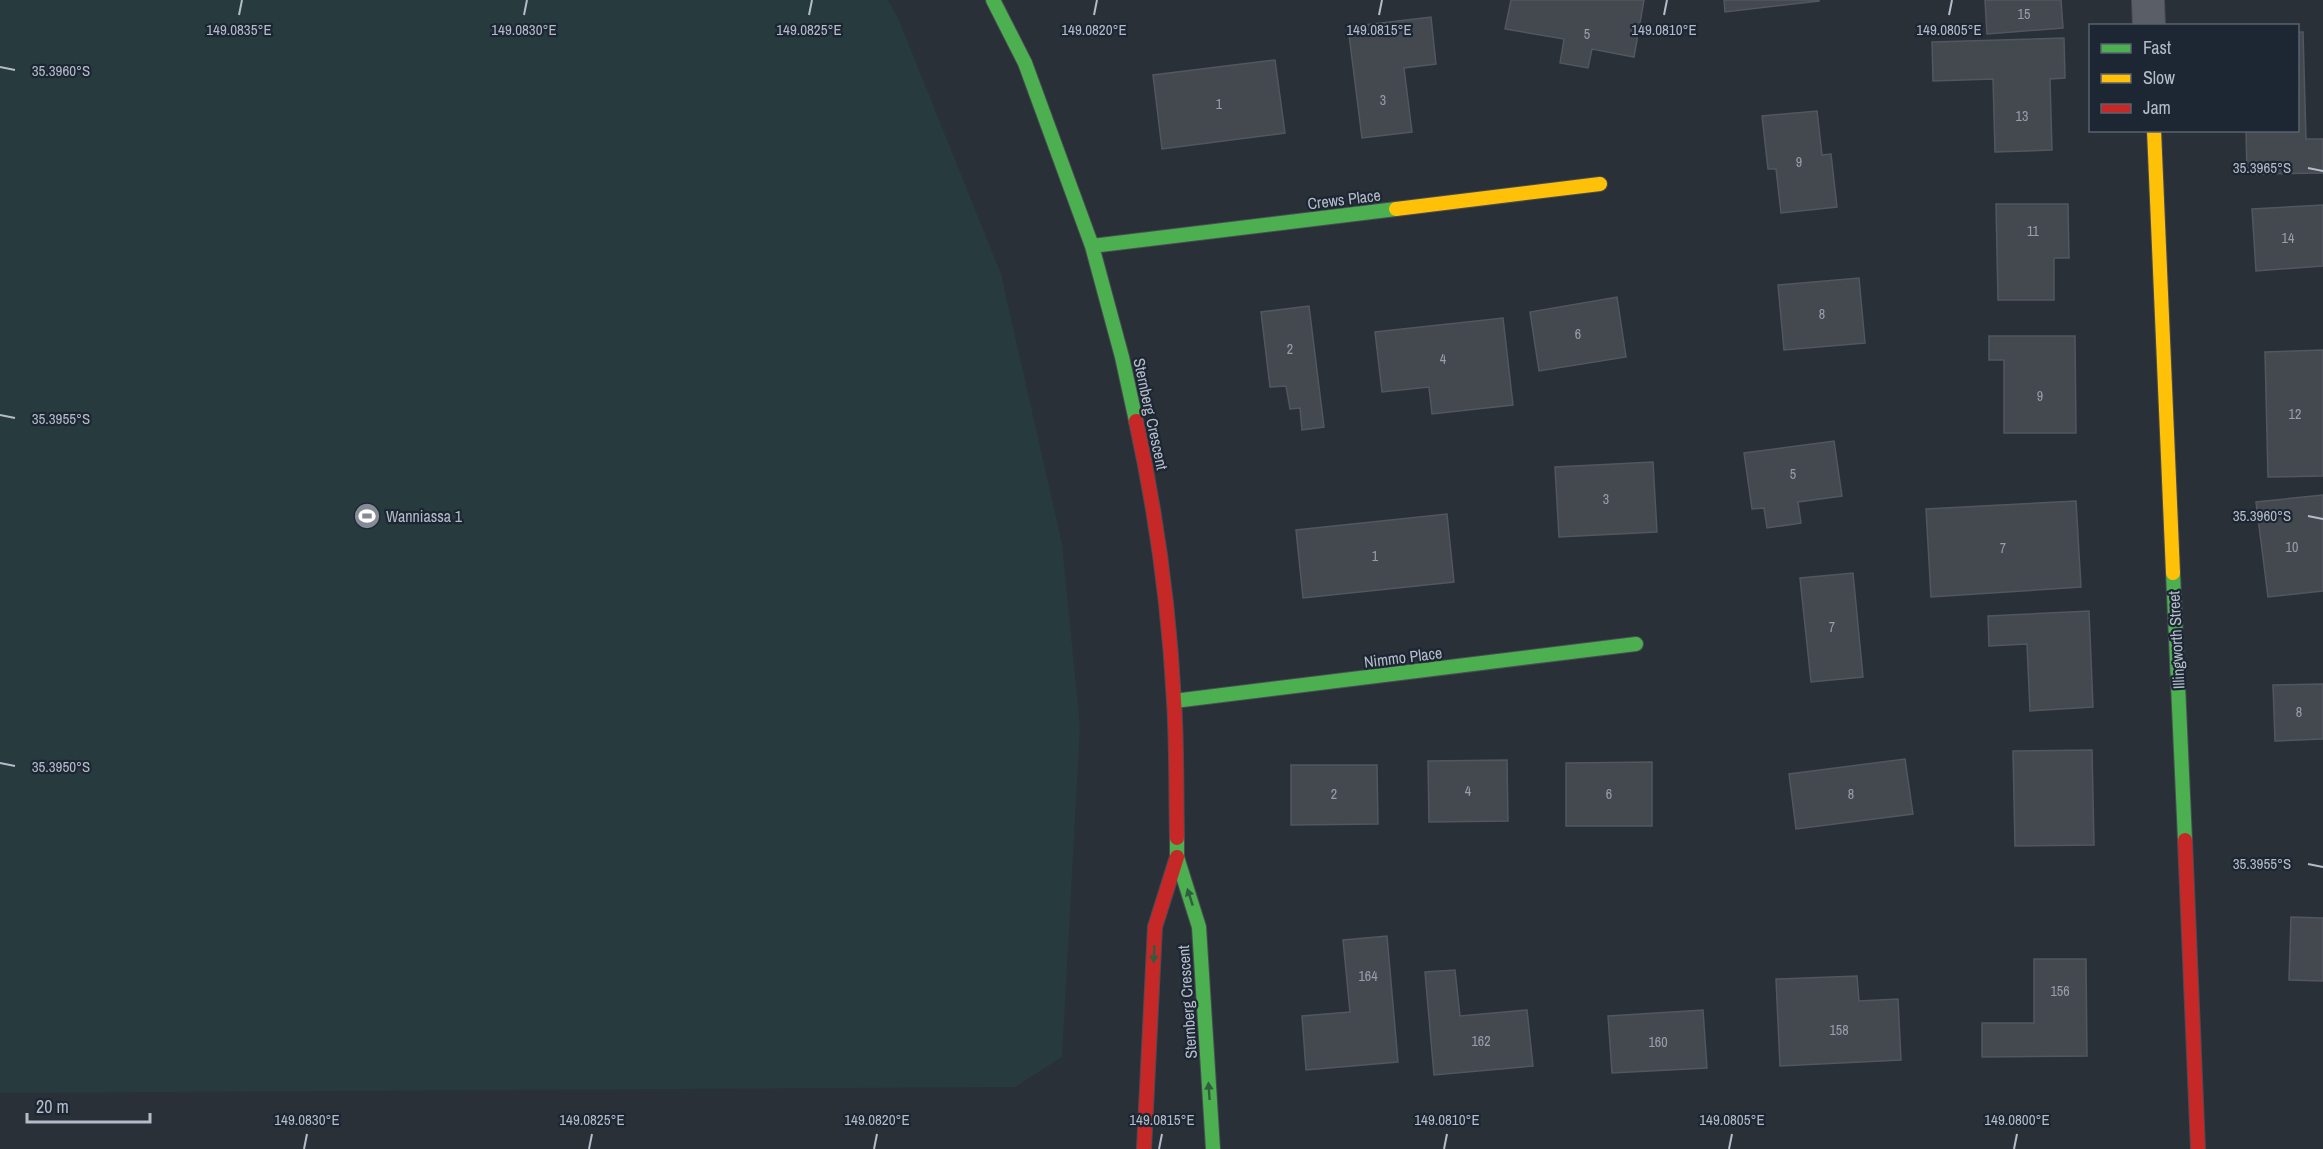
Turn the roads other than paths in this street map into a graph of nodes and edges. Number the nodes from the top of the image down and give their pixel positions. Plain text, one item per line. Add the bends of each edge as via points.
1 (993, 0) edge
2 (2148, 0) edge
3 (2149, 24) edge
4 (2154, 132) edge
5 (1600, 184) dead end
6 (1092, 246) junction
7 (1636, 644) dead end
8 (1174, 701) junction
9 (1177, 857) junction
10 (1144, 1149) edge
11 (1213, 1149) edge
12 (2198, 1149) edge

1 - 6 street, Sternberg Crescent via 1025,63
2 - 3 street
4 - 12 street, Illingworth Street
5 - 6 street, Crews Place
6 - 8 street, Sternberg Crescent via 1147,470
7 - 8 street, Nimmo Place
8 - 9 street, Sternberg Crescent
9 -> 10 street, Sternberg Crescent via 1155,927
11 -> 9 street, Sternberg Crescent via 1199,927

